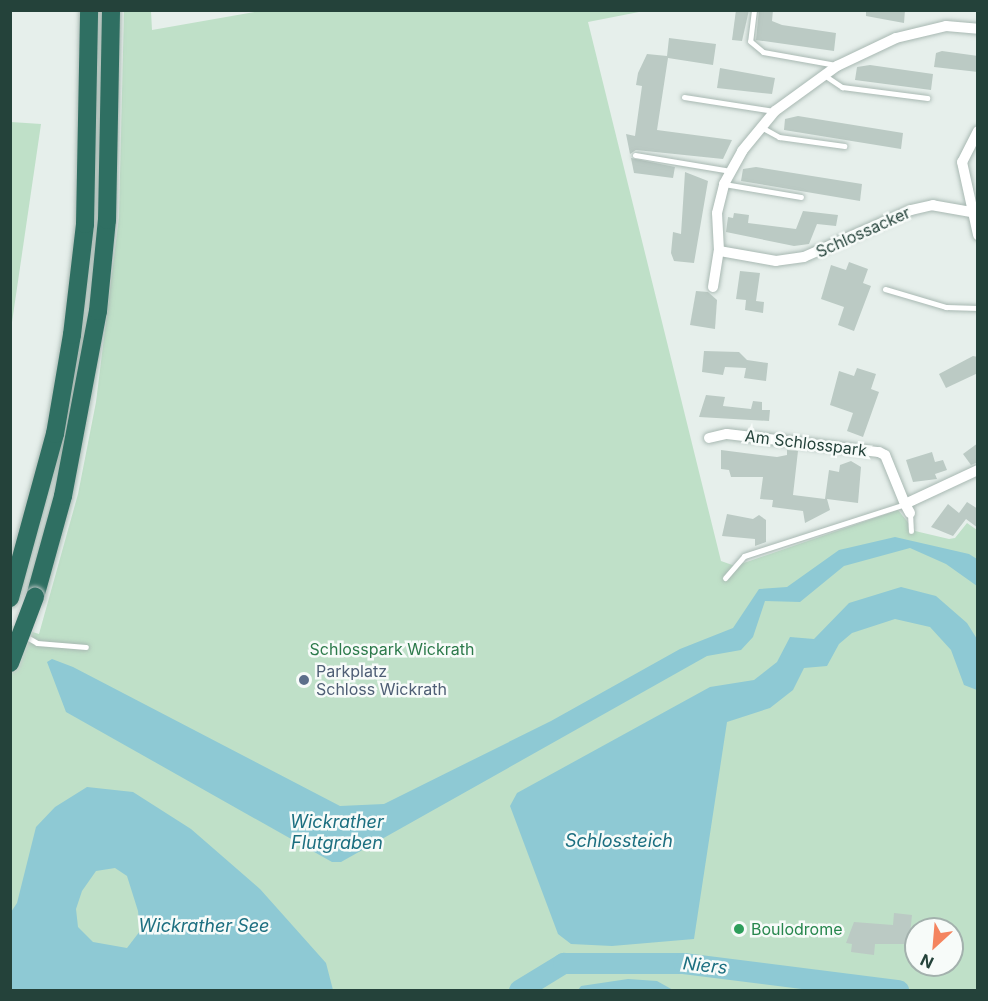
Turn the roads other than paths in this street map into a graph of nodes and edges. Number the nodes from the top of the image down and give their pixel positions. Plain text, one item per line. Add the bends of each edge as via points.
1 (89, 10) edge
2 (111, 10) edge
3 (754, 10) edge
4 (978, 29) edge
5 (837, 66) junction
6 (824, 75) junction
7 (684, 97) dead end
8 (927, 98) dead end
9 (775, 111) junction
10 (761, 127) junction
11 (978, 131) edge
12 (844, 146) dead end
13 (635, 155) dead end
14 (730, 171) junction
15 (724, 184) junction
16 (801, 197) dead end
17 (970, 212) junction
18 (978, 235) edge
19 (719, 251) junction
20 (713, 287) dead end
21 (885, 289) dead end
22 (978, 308) edge
23 (710, 438) dead end
24 (978, 470) edge
25 (908, 508) junction
26 (911, 531) dead end
27 (725, 578) dead end
28 (13, 593) edge
29 (10, 628) edge
30 (86, 647) dead end
31 (10, 663) edge

1 - 28 highway via 85,224 72,335 53,445
2 - 31 highway, bridge via 107,220 98,311 63,496 35,597
3 - 5 lane via 750,41 764,52
4 - 5 street via 946,26 896,38
5 - 6 street
6 - 8 lane via 842,87
6 - 9 street
7 - 9 lane
9 - 10 street
10 - 12 lane via 779,137
10 - 14 street
11 - 17 street via 962,162
13 - 14 lane
14 - 15 street
15 - 16 lane
15 - 19 street via 717,213
17 - 18 street
17 - 19 street, Schlossacker via 933,205 911,210 804,257 776,261
19 - 20 street
21 - 22 lane via 946,307
23 - 25 street, Am Schlosspark via 727,434 879,452 885,455
24 - 25 street
25 - 26 lane
25 - 27 lane via 744,556
29 - 30 lane via 37,643

